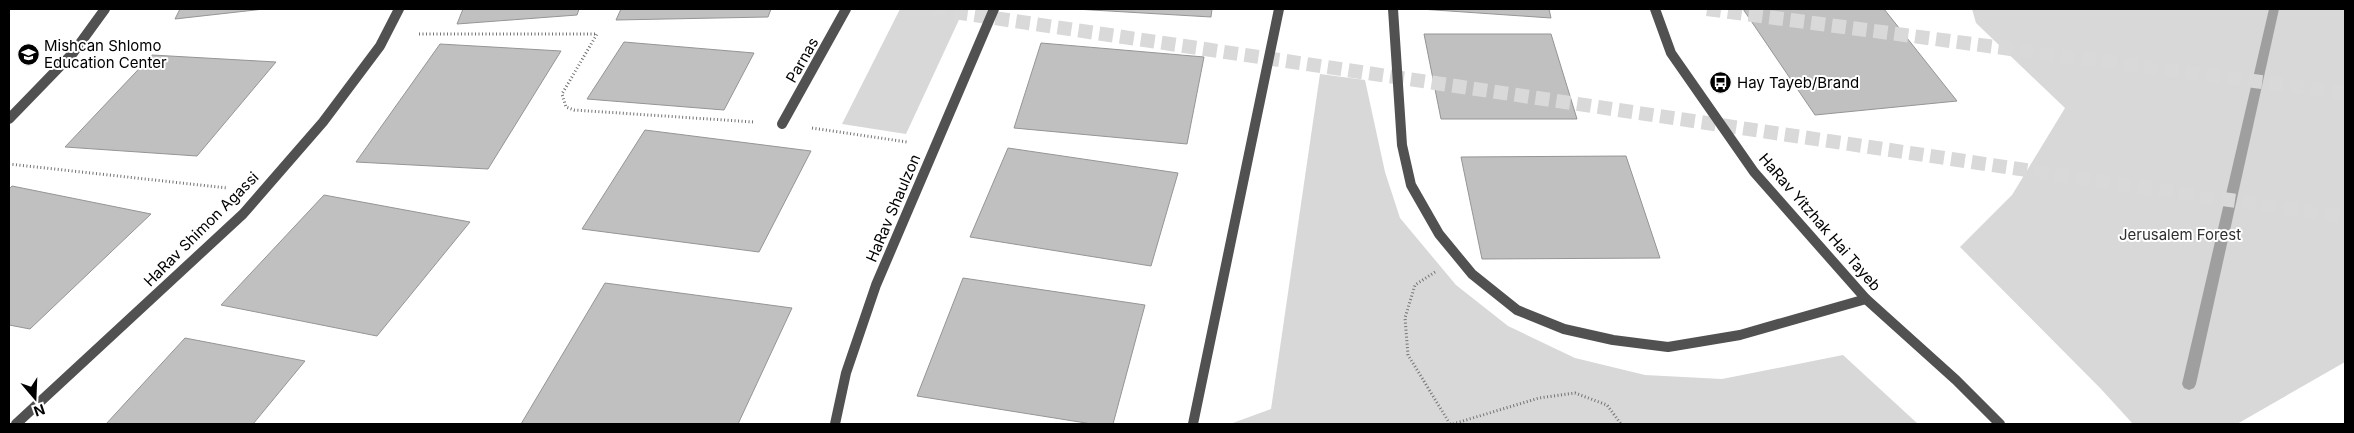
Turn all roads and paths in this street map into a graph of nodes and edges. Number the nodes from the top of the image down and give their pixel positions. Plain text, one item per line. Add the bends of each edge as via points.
1 (105, 9) edge
2 (399, 9) edge
3 (846, 9) edge
4 (994, 9) edge
5 (1279, 9) edge
6 (1393, 9) edge
7 (1655, 9) edge
8 (386, 34) junction
9 (9, 119) edge
10 (782, 124) junction
11 (935, 146) junction
12 (9, 164) edge
13 (262, 192) junction
14 (1458, 257) junction
15 (1866, 299) junction
16 (16, 424) edge
17 (835, 424) edge
18 (1193, 424) edge
19 (1451, 424) edge
20 (1622, 424) edge
21 (2000, 424) edge

1 - 9 street via 61,66
2 - 8 street, HaRav Shimon Agassi
3 - 10 street, Parnas
4 - 11 street, HaRav Shaulzon
5 - 18 street
6 - 14 street via 1402,145 1412,185 1439,234
7 - 15 street, HaRav Yitzhak Hai Tayeb via 1671,52 1754,172
8 - 10 path via 597,34 562,94 566,107
8 - 13 street, HaRav Shimon Agassi via 323,122
10 - 11 path
11 - 17 street, HaRav Shaulzon via 876,285 846,373
12 - 13 path
13 - 16 street, HaRav Shimon Agassi via 236,221
14 - 15 street via 1472,274 1518,310 1564,328 1613,340 1668,346 1740,335
14 - 19 path via 1415,285 1405,318 1408,355
15 - 21 street, HaRav Yitzhak Hai Tayeb
19 - 20 path via 1538,398 1576,393 1607,405

